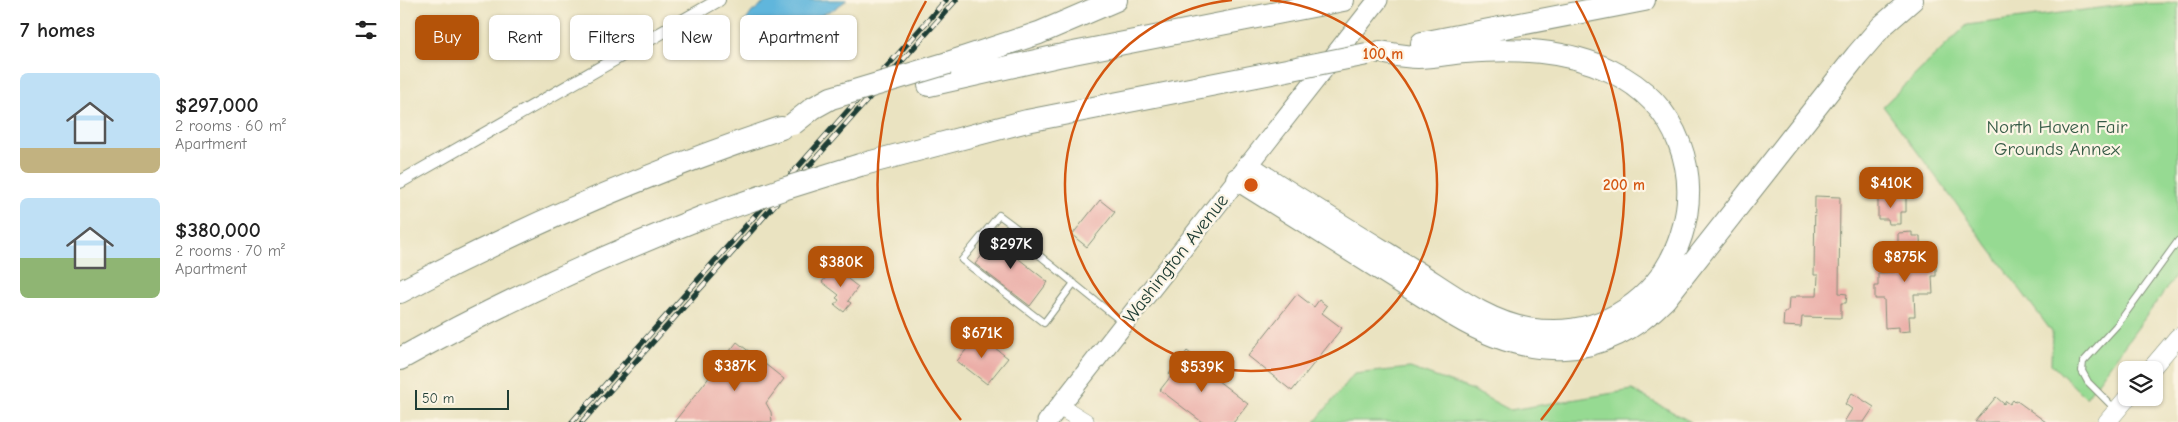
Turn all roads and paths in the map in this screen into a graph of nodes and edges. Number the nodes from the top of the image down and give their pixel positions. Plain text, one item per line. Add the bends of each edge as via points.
1 (719, 0) edge
2 (1116, 0) edge
3 (1343, 0) edge
4 (1378, 0) edge
5 (1644, 0) edge
6 (1912, 0) edge
7 (1373, 53) junction
8 (787, 126) junction
9 (1242, 172) junction
10 (400, 182) edge
11 (2178, 241) edge
12 (1074, 283) junction
13 (400, 292) edge
14 (1124, 324) junction
15 (2178, 337) edge
16 (400, 359) edge
17 (2158, 361) edge
18 (1059, 406) junction
19 (2117, 410) edge
20 (1047, 422) edge
21 (1085, 422) edge

1 - 10 street
2 - 8 highway, bridge via 1024,39 838,96
3 - 8 highway via 929,85
4 - 9 main road, Washington Avenue
5 - 7 highway
6 - 9 highway via 1871,38 1665,299 1631,327 1584,345 1536,348 1486,333 1455,316
7 - 9 highway via 1417,57 1496,50 1554,54 1609,70 1641,90 1673,131 1688,185 1688,211 1682,237 1653,286 1627,308 1594,324 1557,331 1512,326 1471,306
7 - 16 highway, bridge via 1027,121 860,164 783,188 703,217 536,288
8 - 13 highway via 593,199 493,244
9 - 14 main road, Washington Avenue
11 - 19 lane via 2117,325 2083,362 2082,371 2088,382
12 - 12 lane via 1029,247 1026,235 999,215 962,260 1044,323
12 - 14 lane
14 - 18 main road, Washington Avenue
15 - 17 street
18 - 20 main road, Washington Avenue
18 - 21 street

